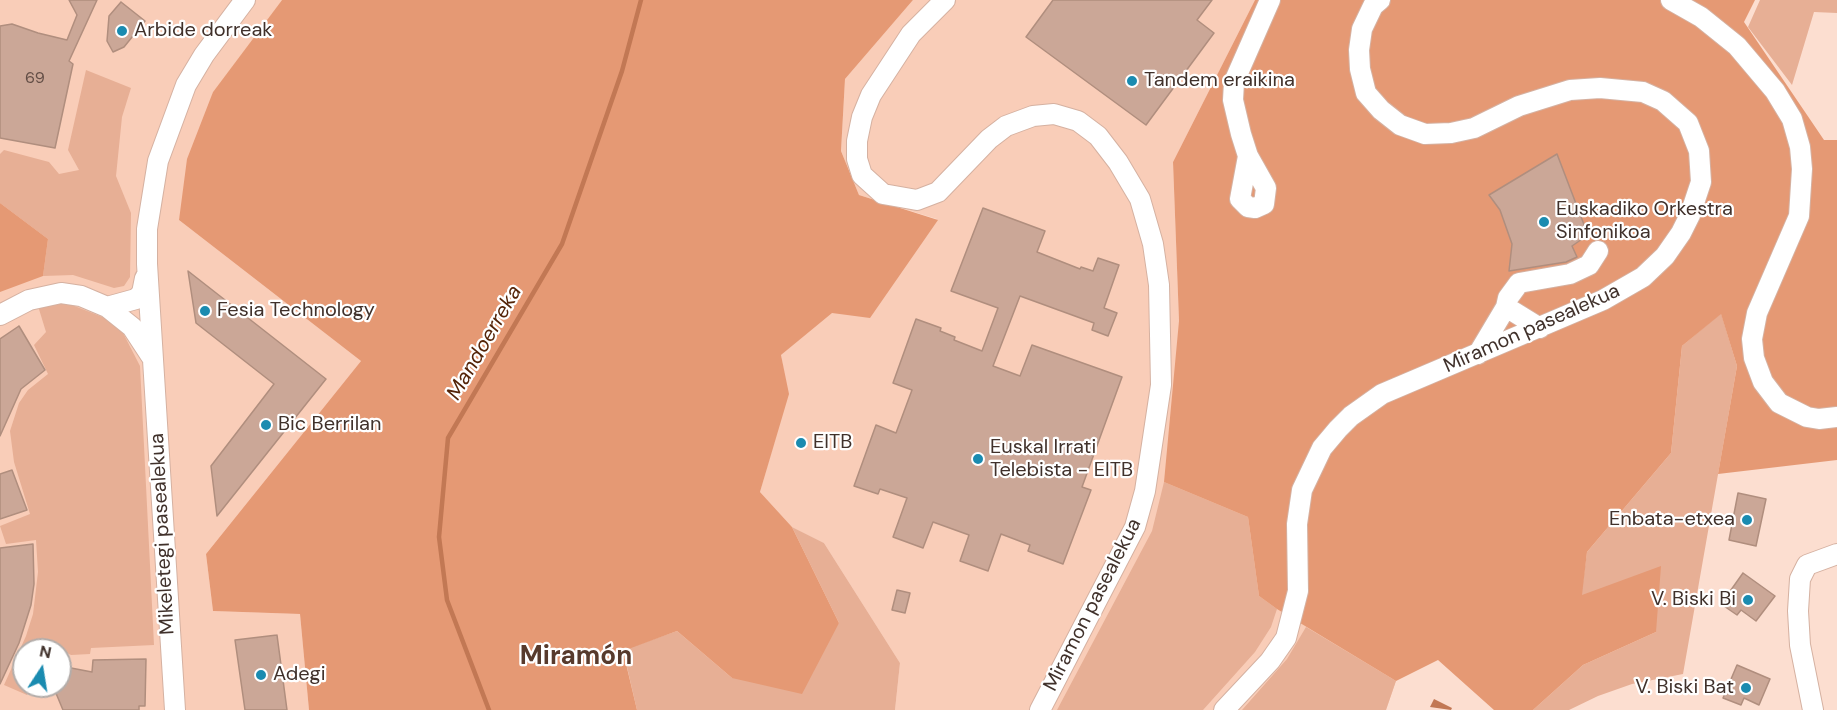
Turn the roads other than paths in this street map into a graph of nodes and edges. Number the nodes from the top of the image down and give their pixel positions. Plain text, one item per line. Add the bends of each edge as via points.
1 (245, 0) edge
2 (945, 0) edge
3 (1270, 0) edge
4 (1380, 0) edge
5 (1671, 0) edge
6 (1248, 156) dead end
7 (1598, 251) dead end
8 (147, 264) junction
9 (107, 307) junction
10 (1506, 307) junction
11 (0, 315) edge
12 (1540, 328) junction
13 (1478, 354) junction
14 (152, 358) junction
15 (1837, 417) edge
16 (1837, 554) edge
17 (175, 710) edge
18 (1040, 710) edge
19 (1224, 710) edge
20 (1813, 710) edge

1 - 8 street, Mikeletegi pasealekua via 186,85 166,135 150,198
2 - 18 street, Miramon pasealekua via 912,34 871,94 857,141 862,175 883,194 917,200 938,192 1006,126 1054,114 1078,121 1098,136 1140,199 1160,285 1161,385 1136,527
3 - 6 street via 1234,82 1233,100
4 - 12 street, Miramon pasealekua via 1362,29 1360,69 1366,93 1400,125 1425,134 1451,134 1550,95 1600,88 1643,92 1663,101 1688,123 1696,137 1701,166 1697,197 1681,233 1665,256 1622,290
5 - 15 street via 1701,17 1737,46 1775,91 1792,119 1802,169 1799,216 1757,313 1752,339 1754,358 1763,382 1779,403 1807,417
7 - 10 street via 1589,265 1570,274 1519,283
8 - 9 street via 142,293 136,299
8 - 14 street, Mikeletegi pasealekua
9 - 11 street, Mikeletegi pasealekua via 61,293 29,300
9 - 14 street, Mikeletegi pasealekua via 132,327
10 - 12 street
10 - 13 street
12 - 13 street, Miramon pasealekua
13 - 19 street, Miramon pasealekua via 1375,398 1351,416 1322,448 1298,507 1298,591 1286,638
14 - 17 street, Mikeletegi pasealekua
16 - 20 street via 1807,566 1800,579 1800,645

